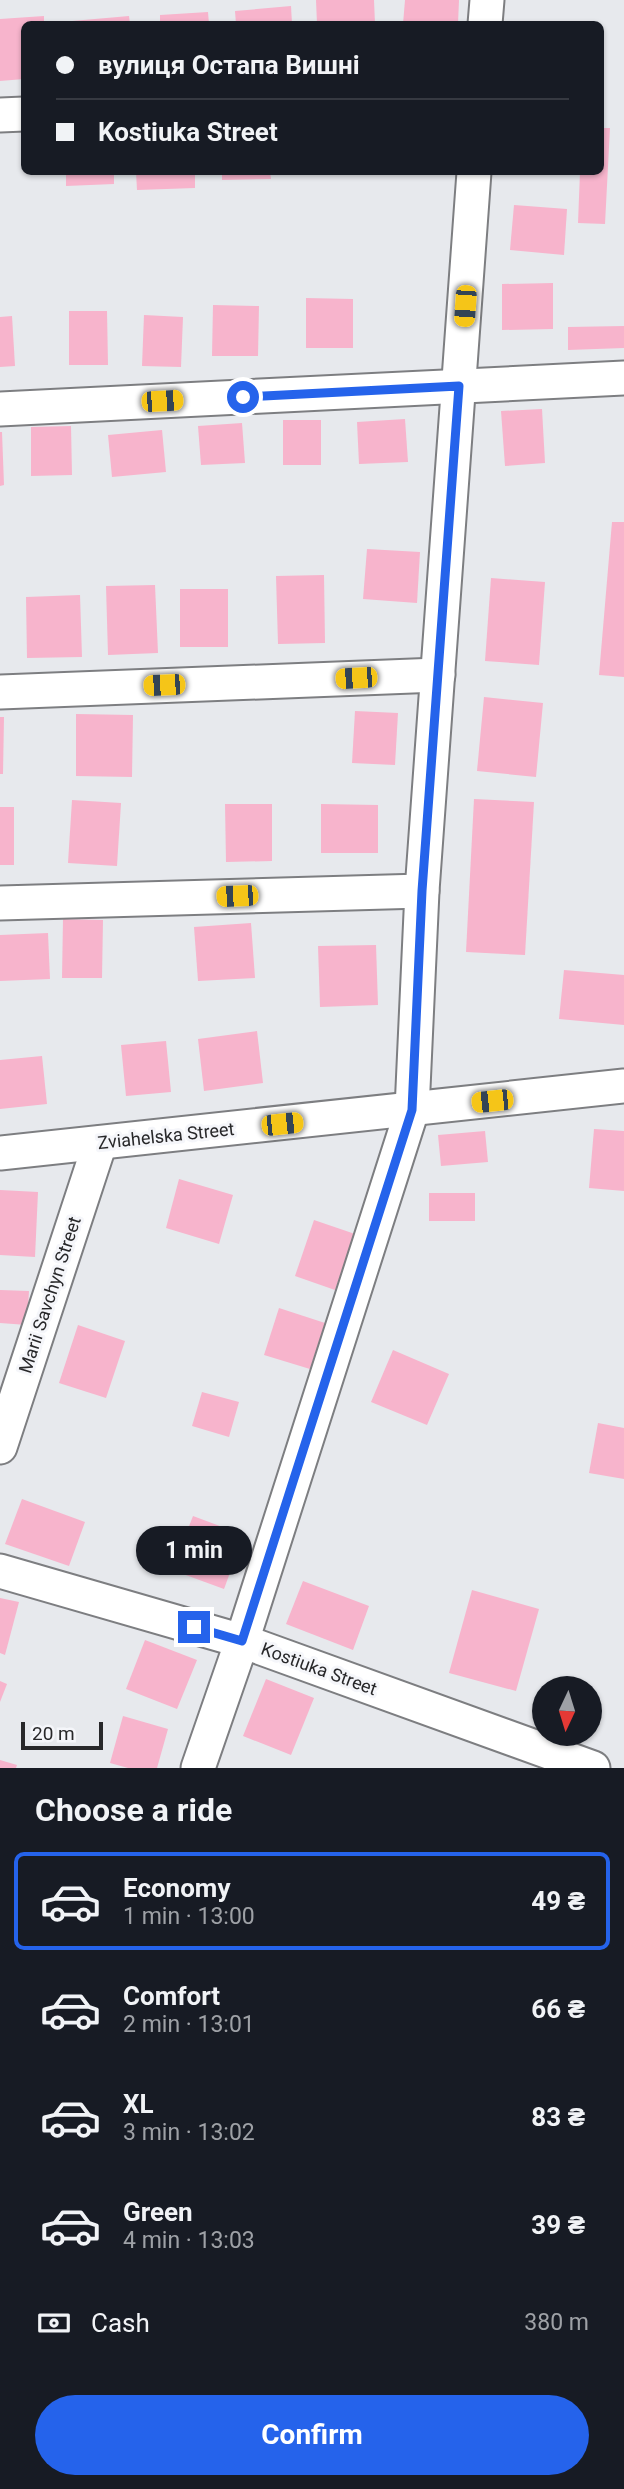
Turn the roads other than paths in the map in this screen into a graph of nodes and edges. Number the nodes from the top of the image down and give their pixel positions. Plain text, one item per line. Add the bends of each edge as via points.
1 (487, 0) edge
2 (485, 21) edge
3 (21, 114) edge
4 (0, 115) edge
5 (474, 175) edge
6 (624, 378) edge
7 (459, 386) junction
8 (0, 410) edge
9 (438, 675) junction
10 (0, 692) edge
11 (422, 891) junction
12 (0, 903) edge
13 (624, 1086) edge
14 (412, 1110) junction
15 (100, 1143) junction
16 (0, 1153) edge
17 (0, 1447) edge
18 (0, 1571) edge
19 (242, 1641) junction
20 (198, 1768) edge
21 (593, 1768) edge

1 - 2 street
3 - 4 street
5 - 7 street
6 - 7 street
7 - 8 street
7 - 9 street
9 - 10 street
9 - 11 street
11 - 12 street
11 - 14 street
13 - 14 street, Zviahelska Street
14 - 15 street, Zviahelska Street
14 - 19 street
15 - 16 street, Zviahelska Street
15 - 17 street, Marii Savchyn Street
18 - 19 street, Kostiuka Street
19 - 20 street
19 - 21 street, Kostiuka Street

